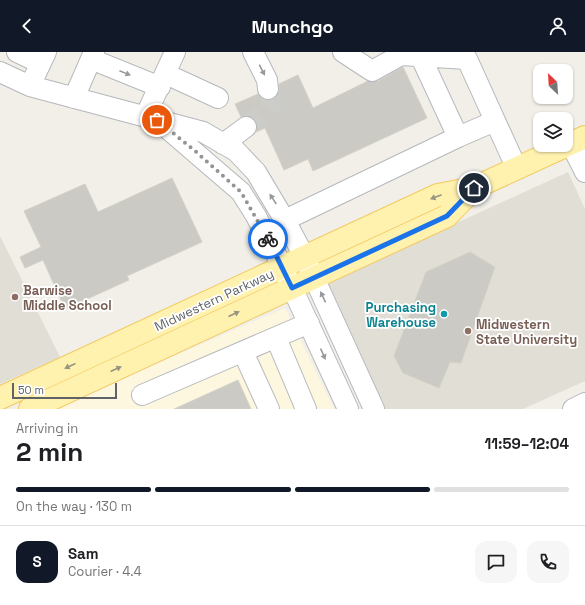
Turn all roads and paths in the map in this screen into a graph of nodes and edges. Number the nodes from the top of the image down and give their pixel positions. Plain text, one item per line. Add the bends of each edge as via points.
1 (17, 52) edge
2 (175, 52) edge
3 (253, 52) edge
4 (343, 52) edge
5 (420, 55) junction
6 (93, 56) edge
7 (43, 57) edge
8 (0, 72) edge
9 (163, 81) junction
10 (30, 86) junction
11 (268, 89) tunnel mouth
12 (74, 98) junction
13 (218, 98) dead end
14 (151, 119) junction
15 (495, 121) junction
16 (246, 127) tunnel mouth
17 (458, 137) junction
18 (578, 141) edge
19 (223, 144) junction
20 (517, 169) junction
21 (585, 172) edge
22 (474, 188) junction
23 (285, 220) junction
24 (305, 258) junction
25 (283, 268) junction
26 (314, 278) junction
27 (292, 288) junction
28 (309, 323) junction
29 (276, 338) junction
30 (243, 352) junction
31 (142, 395) dead end
32 (0, 398) edge
33 (585, 404) edge
34 (30, 409) edge
35 (269, 409) edge
36 (306, 409) edge
37 (348, 409) edge
38 (374, 409) edge
39 (573, 409) edge

1 - 7 street
2 - 9 street
3 -> 11 street via 267,80
4 - 5 street via 372,71 401,55
5 - 15 street via 468,59
5 - 17 street
6 -> 9 street
6 - 12 street
7 - 10 street
8 - 10 street
9 - 13 street
9 - 14 street
10 - 12 street
12 - 14 street
14 - 19 street via 203,132
14 - 25 street via 194,150 241,192
15 - 17 street
15 - 20 street
16 - 19 street
17 - 23 street
18 - 20 main road, Midwestern Parkway
18 - 21 street
23 -> 19 street via 256,172 236,151
20 - 22 main road, Midwestern Parkway
22 -> 24 main road, Midwestern Parkway via 438,195
22 - 26 main road, Midwestern Parkway via 447,216
23 - 24 street
24 - 25 main road, Midwestern Parkway
24 - 26 street
25 - 27 street
25 -> 32 main road, Midwestern Parkway
26 - 27 main road, Midwestern Parkway
38 -> 26 street
27 - 28 street
34 -> 27 main road, Midwestern Parkway
28 - 29 street
28 -> 37 street
29 - 30 street
29 - 36 street
30 - 31 street
30 - 35 street
33 - 39 street

